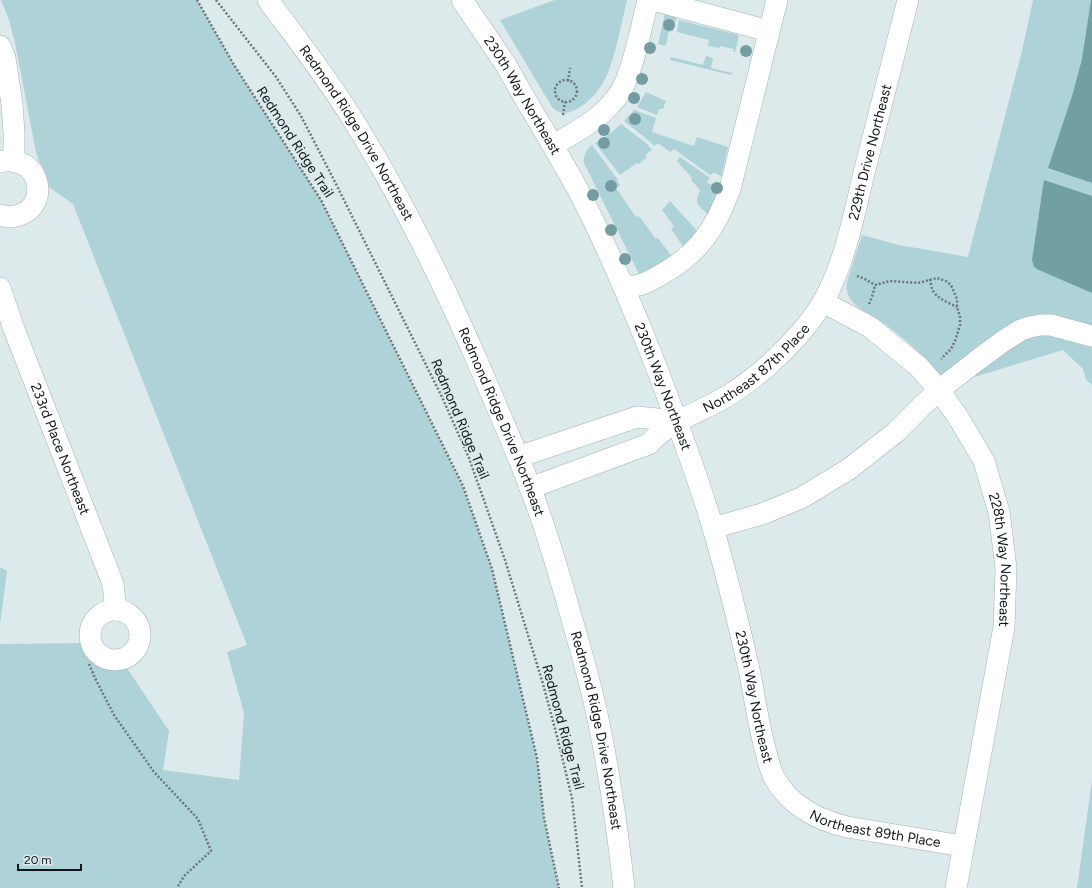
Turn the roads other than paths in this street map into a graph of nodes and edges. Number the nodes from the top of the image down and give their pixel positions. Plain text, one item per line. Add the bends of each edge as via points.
1 (268, 0) edge
2 (462, 0) edge
3 (648, 0) edge
4 (653, 0) edge
5 (777, 0) edge
6 (908, 0) edge
7 (769, 31) junction
8 (0, 46) edge
9 (553, 146) junction
10 (7, 161) edge
11 (1, 222) edge
12 (624, 287) junction
13 (0, 288) edge
14 (823, 302) junction
15 (1092, 336) edge
16 (939, 390) junction
17 (677, 421) junction
18 (518, 457) junction
19 (530, 488) junction
20 (713, 528) junction
21 (116, 610) dead end
22 (793, 801) joint
23 (963, 846) junction
24 (624, 888) edge
25 (956, 888) edge

1 - 18 street, Redmond Ridge Drive Northeast via 349,114 389,180 463,327
2 - 9 street, 230th Way Northeast via 504,63
3 - 9 street via 631,67 625,84 614,102 583,128
4 - 7 street
5 - 7 street
6 - 14 street, 229th Drive Northeast via 851,227 831,287
7 - 12 street via 730,189 716,221 693,252 675,266 641,285
8 - 10 street via 5,58 14,133
9 - 12 street, 230th Way Northeast
10 - 11 street via 23,164 30,169 38,185 38,193 35,202 27,211
12 - 17 street, 230th Way Northeast
13 - 21 street, 233rd Place Northeast via 113,584
14 - 16 street, 228th Way Northeast via 870,327 919,367
14 - 17 street, Northeast 87th Place via 805,327 769,365 729,395
15 - 16 street via 1050,325 1021,330
16 - 20 street via 896,432 849,469 801,498 762,514
16 - 23 street, 228th Way Northeast via 984,461 999,512 1006,568 1004,627
17 - 18 street via 637,417
17 - 19 street, Northeast 87th Place via 649,444
17 - 20 street, 230th Way Northeast
18 - 19 street, Redmond Ridge Drive Northeast
19 - 24 street, Redmond Ridge Drive Northeast via 586,668 612,790
20 - 22 street, 230th Way Northeast via 728,582 769,763 773,776
22 - 23 street, Northeast 89th Place via 812,815 833,824
23 - 25 street, 228th Way Northeast

